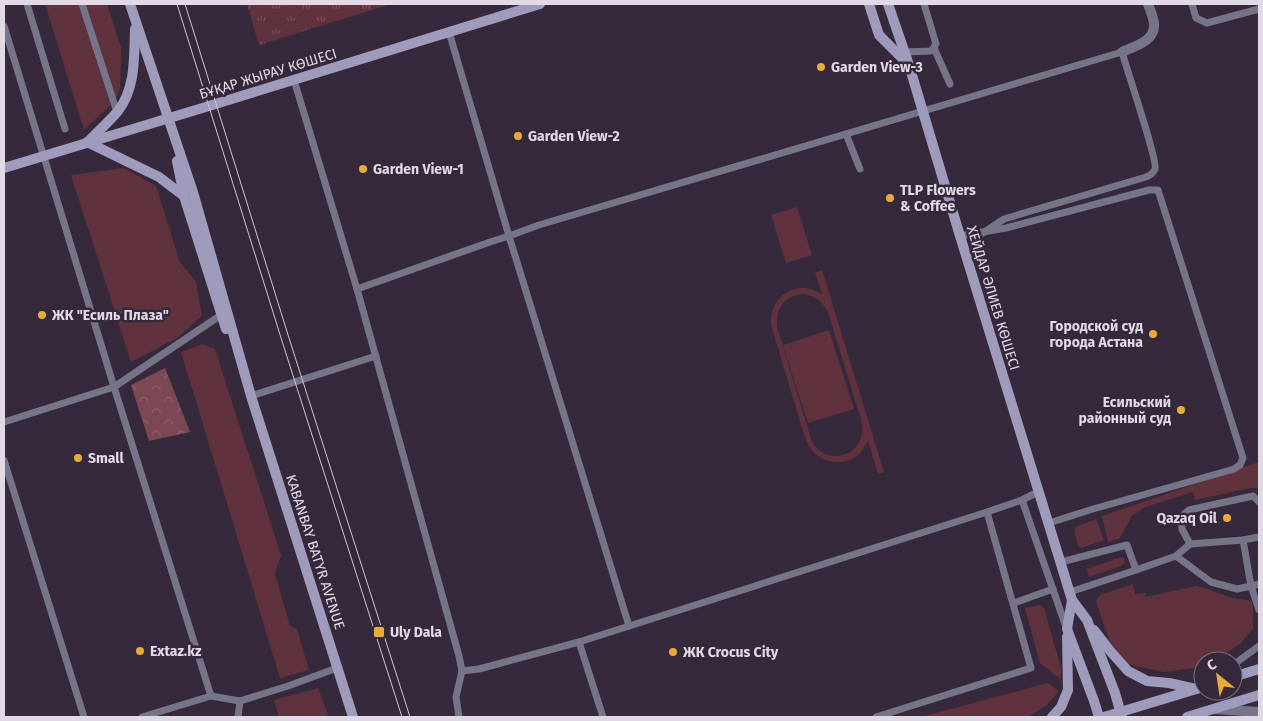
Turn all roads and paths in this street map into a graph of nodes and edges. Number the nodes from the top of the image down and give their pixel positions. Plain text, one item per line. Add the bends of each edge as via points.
1 (27, 4) edge
2 (82, 4) edge
3 (130, 4) edge
4 (540, 4) edge
5 (868, 4) edge
6 (924, 4) edge
7 (1148, 4) edge
8 (1192, 4) edge
9 (890, 6) edge
10 (1259, 9) edge
11 (136, 23) junction
12 (4, 26) edge
13 (449, 32) junction
14 (934, 48) junction
15 (904, 52) junction
16 (1122, 52) junction
17 (909, 65) junction
18 (294, 80) junction
19 (950, 84) dead end
20 (116, 108) dead end
21 (922, 111) junction
22 (168, 118) junction
23 (65, 129) dead end
24 (846, 134) junction
25 (87, 142) junction
26 (44, 155) junction
27 (4, 168) edge
28 (860, 170) dead end
29 (184, 196) junction
30 (983, 233) junction
31 (509, 236) junction
32 (960, 236) junction
33 (358, 289) junction
34 (221, 315) junction
35 (376, 356) junction
36 (114, 387) junction
37 (251, 396) junction
38 (4, 422) edge
39 (4, 460) edge
40 (1038, 492) junction
41 (1022, 500) junction
42 (1259, 502) edge
43 (987, 512) junction
44 (1050, 523) junction
45 (1259, 537) edge
46 (1243, 540) junction
47 (1190, 544) junction
48 (1176, 556) junction
49 (1061, 562) junction
50 (1136, 570) junction
51 (1255, 585) edge
52 (1053, 589) junction
53 (1071, 596) junction
54 (1014, 603) junction
55 (1259, 610) edge
56 (1087, 620) junction
57 (629, 626) junction
58 (1067, 629) junction
59 (579, 642) junction
60 (1259, 646) edge
61 (1243, 658) edge
62 (337, 668) junction
63 (1259, 669) edge
64 (462, 670) junction
65 (1243, 674) edge
66 (1193, 686) edge
67 (1193, 690) edge
68 (1259, 695) edge
69 (211, 696) junction
70 (240, 701) junction
71 (1213, 709) junction
72 (1259, 712) edge
73 (1121, 715) edge
74 (84, 717) edge
75 (142, 717) edge
76 (238, 717) edge
77 (353, 717) edge
78 (459, 717) edge
79 (603, 717) edge
80 (876, 717) edge
81 (1052, 717) edge
82 (1099, 717) edge
83 (1104, 717) edge
84 (1187, 717) edge

1 - 23 lane
2 - 20 lane
3 - 11 main road, KABANBAY BATYR AVENUE
4 - 13 main road, БҰҚАР ЖЫРАУ КӨШЕСІ
5 - 17 main road via 879,35
6 - 14 lane via 936,44
7 - 16 street via 1154,31 1147,40
8 - 10 lane via 1196,18 1207,23
9 - 15 main road, ХЕЙДАР ӘЛИЕВ КӨШЕСІ
11 - 22 main road, KABANBAY BATYR AVENUE
11 - 25 main road via 134,72 127,95 119,110
12 - 26 lane
13 - 18 main road, БҰҚАР ЖЫРАУ КӨШЕСІ
13 - 31 lane
14 - 15 lane via 931,51
14 - 19 lane
15 - 17 main road, ХЕЙДАР ӘЛИЕВ КӨШЕСІ
16 - 21 lane
16 - 30 lane via 1155,170 1146,176 1004,219
17 - 21 main road, ХЕЙДАР ӘЛИЕВ КӨШЕСІ
18 - 22 main road, БҰҚАР ЖЫРАУ КӨШЕСІ
18 - 33 lane
21 - 24 lane
21 - 32 main road, ХЕЙДАР ӘЛИЕВ КӨШЕСІ
22 - 25 main road, БҰҚАР ЖЫРАУ КӨШЕСІ
22 - 29 main road, KABANBAY BATYR AVENUE
22 - 37 main road, KABANBAY BATYR AVENUE via 193,192
24 - 28 lane
24 - 31 lane
25 - 26 main road, БҰҚАР ЖЫРАУ КӨШЕСІ
25 - 29 main road via 159,176
26 - 27 main road, БҰҚАР ЖЫРАУ КӨШЕСІ
26 - 36 lane
29 - 34 main road, KABANBAY BATYR AVENUE
30 - 32 lane
30 - 44 lane via 1158,190 1243,458 1234,469
31 - 33 lane
31 - 57 lane
32 - 40 main road, ХЕЙДАР ӘЛИЕВ КӨШЕСІ
33 - 35 lane
34 - 36 lane
34 - 37 main road, KABANBAY BATYR AVENUE
35 - 37 lane
35 - 64 lane
36 - 38 lane
36 - 69 lane
37 - 62 main road, KABANBAY BATYR AVENUE
39 - 74 lane
40 - 41 lane
40 - 44 main road, ХЕЙДАР ӘЛИЕВ КӨШЕСІ
41 - 43 lane
41 - 52 lane
42 - 47 lane via 1253,496 1189,510 1181,517 1182,529
43 - 54 lane
43 - 57 lane
44 - 49 main road, ХЕЙДАР ӘЛИЕВ КӨШЕСІ
45 - 46 lane
46 - 47 lane
46 - 51 lane
47 - 48 lane
48 - 50 lane
48 - 51 lane via 1212,582 1237,589
49 - 50 lane via 1127,545
49 - 53 main road, ХЕЙДАР ӘЛИЕВ КӨШЕСІ
50 - 53 lane
51 - 55 lane
52 - 54 lane
52 - 58 lane
53 - 56 main road, ХЕЙДАР ӘЛИЕВ КӨШЕСІ
53 - 58 main road, ХЕЙДАР ӘЛИЕВ КӨШЕСІ
54 - 80 lane via 1031,668
56 - 66 main road via 1128,671 1147,681
56 - 73 main road, ХЕЙДАР ӘЛИЕВ КӨШЕСІ
57 - 59 lane
58 - 81 main road, ХЕЙДАР ӘЛИЕВ КӨШЕСІ via 1068,690 1061,707
58 - 82 main road
59 - 64 lane via 479,669
59 - 79 lane
60 - 61 lane
62 - 70 lane
62 - 77 main road, KABANBAY BATYR AVENUE
63 - 65 main road
64 - 78 lane via 456,697
67 - 73 main road
68 - 71 main road
69 - 70 lane
69 - 75 lane
70 - 76 lane
71 - 72 street
71 - 84 main road
73 - 83 main road

